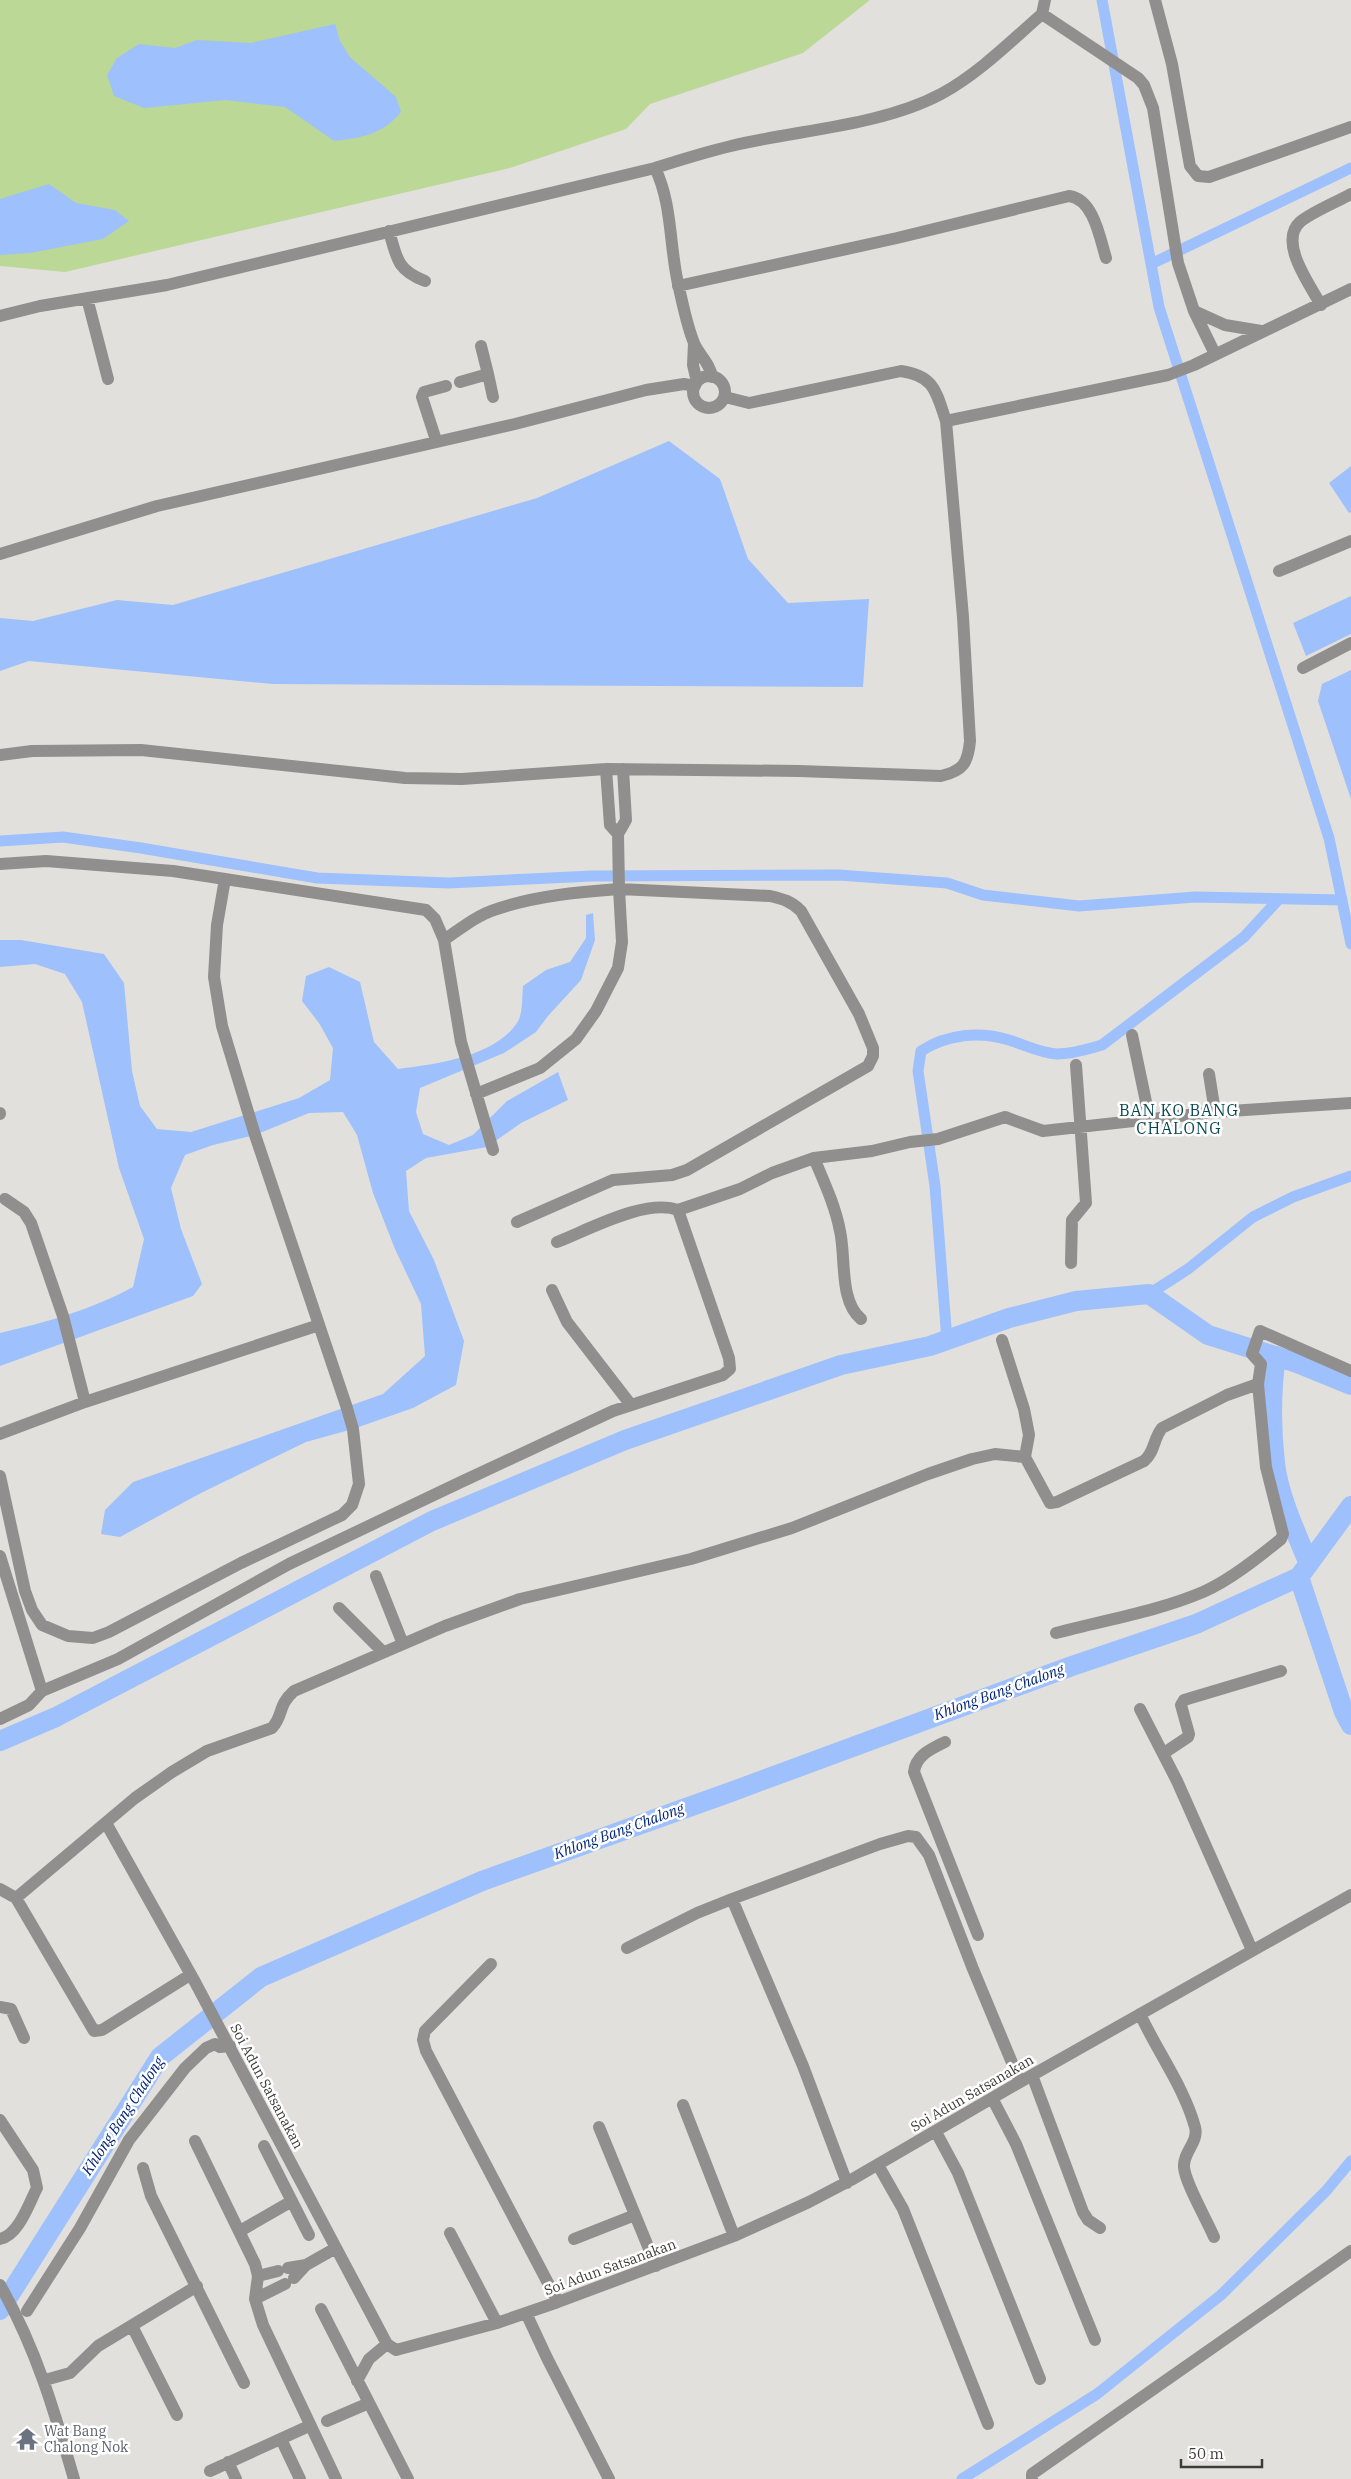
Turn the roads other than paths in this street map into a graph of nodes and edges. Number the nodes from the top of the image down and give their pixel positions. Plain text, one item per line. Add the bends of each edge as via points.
1 (1045, 0) edge
2 (1155, 0) edge
3 (1042, 14) junction
4 (1351, 127) edge
5 (655, 168) junction
6 (1351, 194) edge
7 (389, 231) junction
8 (1106, 258) dead end
9 (425, 281) dead end
10 (678, 286) junction
11 (1351, 289) edge
12 (87, 298) junction
13 (1321, 305) junction
14 (1194, 310) junction
15 (0, 316) edge
16 (1261, 331) junction
17 (694, 344) junction
18 (481, 346) dead end
19 (1216, 354) junction
20 (488, 374) junction
21 (712, 376) junction
22 (108, 379) dead end
23 (460, 382) dead end
24 (696, 384) junction
25 (446, 386) dead end
26 (493, 397) dead end
27 (725, 397) junction
28 (946, 421) junction
29 (436, 440) junction
30 (1351, 541) edge
31 (0, 554) edge
32 (1279, 571) dead end
33 (1351, 643) edge
34 (1303, 668) dead end
35 (0, 755) edge
36 (606, 769) junction
37 (623, 769) junction
38 (618, 834) junction
39 (0, 864) edge
40 (225, 878) junction
41 (618, 885) junction
42 (444, 940) junction
43 (1132, 1034) dead end
44 (1076, 1065) dead end
45 (1209, 1074) dead end
46 (476, 1094) junction
47 (1351, 1103) edge
48 (1215, 1112) junction
49 (1150, 1121) junction
50 (1079, 1128) junction
51 (493, 1150) dead end
52 (814, 1158) junction
53 (5, 1199) dead end
54 (678, 1210) junction
55 (517, 1222) dead end
56 (557, 1242) dead end
57 (1071, 1263) dead end
58 (552, 1290) dead end
59 (860, 1320) dead end
60 (319, 1325) junction
61 (1002, 1340) dead end
62 (1351, 1371) edge
63 (1258, 1384) junction
64 (84, 1402) junction
65 (631, 1405) junction
66 (0, 1434) edge
67 (1025, 1456) junction
68 (0, 1476) edge
69 (0, 1556) edge
70 (376, 1576) dead end
71 (339, 1608) dead end
72 (1056, 1632) dead end
73 (403, 1644) junction
74 (383, 1652) junction
75 (1281, 1671) dead end
76 (42, 1691) junction
77 (1140, 1709) dead end
78 (0, 1720) edge
79 (945, 1742) dead end
80 (1164, 1753) junction
81 (106, 1823) junction
82 (0, 1889) edge
83 (1351, 1895) edge
84 (16, 1898) junction
85 (732, 1899) junction
86 (978, 1935) dead end
87 (627, 1948) dead end
88 (1252, 1950) junction
89 (491, 1964) dead end
90 (192, 1979) junction
91 (0, 2007) edge
92 (1140, 2014) junction
93 (24, 2038) dead end
94 (229, 2045) junction
95 (1032, 2075) junction
96 (1020, 2082) junction
97 (992, 2098) junction
98 (683, 2105) dead end
99 (0, 2120) edge
100 (599, 2127) dead end
101 (936, 2132) junction
102 (195, 2141) dead end
103 (264, 2146) dead end
104 (878, 2165) junction
105 (143, 2168) dead end
106 (847, 2183) junction
107 (292, 2201) junction
108 (635, 2215) junction
109 (1100, 2228) dead end
110 (240, 2231) junction
111 (450, 2233) dead end
112 (309, 2235) dead end
113 (734, 2236) junction
114 (1214, 2237) dead end
115 (0, 2239) edge
116 (574, 2239) dead end
117 (336, 2248) junction
118 (1351, 2251) edge
119 (656, 2266) junction
120 (286, 2275) junction
121 (258, 2276) junction
122 (0, 2285) edge
123 (197, 2286) junction
124 (255, 2300) junction
125 (558, 2302) junction
126 (321, 2309) dead end
127 (27, 2311) dead end
128 (526, 2313) junction
129 (497, 2322) junction
130 (132, 2326) junction
131 (1096, 2340) dead end
132 (388, 2344) junction
133 (1040, 2378) dead end
134 (45, 2380) junction
135 (357, 2381) junction
136 (244, 2383) dead end
137 (369, 2403) junction
138 (177, 2415) dead end
139 (327, 2421) dead end
140 (988, 2424) dead end
141 (309, 2426) junction
142 (281, 2439) junction
143 (228, 2462) junction
144 (210, 2471) dead end
145 (74, 2479) edge
146 (236, 2479) edge
147 (300, 2479) edge
148 (336, 2479) edge
149 (408, 2479) edge
150 (609, 2479) edge
151 (1032, 2479) edge

1 - 3 street
2 - 4 street via 1172,64 1190,166 1198,176 1209,177
3 - 5 street via 978,70 928,100 854,122 732,146
3 - 14 street via 1144,85 1153,108 1178,263
5 - 7 street
5 - 10 street via 667,203
6 - 13 street via 1300,222 1292,235 1291,242 1299,265
7 - 9 street via 400,265 408,274
7 - 12 street via 167,285
8 - 10 street via 1087,207 1074,196 1069,196 898,238
10 - 17 street
11 - 13 street
12 - 15 street
12 - 22 street
13 - 16 street
14 - 16 street via 1225,325
14 - 19 street
16 - 19 street
17 - 21 street via 711,369
17 - 24 street
18 - 20 street
19 - 28 street via 1168,375
20 - 23 street
20 - 26 street
21 - 24 street
21 - 27 street via 724,386
24 - 27 street via 696,401 704,407 718,405
24 - 29 street via 646,390 515,424
25 - 29 street via 424,392 422,397
27 - 28 street via 749,403 901,371 930,382
28 - 37 street via 970,740 961,769 941,776 799,770
29 - 31 street via 157,506
30 - 32 street
33 - 34 street
35 - 36 street via 32,751 141,750 414,778 462,779
36 - 37 street
36 - 38 street via 610,825
37 - 38 street via 626,820
38 - 41 street
39 - 40 street via 46,861
40 - 42 street via 426,910 436,919
40 - 60 street via 217,925 214,977 222,1026
41 - 42 street via 496,909
41 - 46 street via 622,942 618,968 596,1011 576,1039 540,1068
41 - 55 street via 770,896 794,904 860,1014 873,1056 868,1066 687,1170 672,1175 614,1180
42 - 46 street via 461,1042
43 - 49 street
44 - 50 street
45 - 48 street
46 - 51 street
47 - 48 street
48 - 49 street
49 - 50 street
50 - 52 street via 1043,1131 1004,1117 938,1139
50 - 57 street via 1086,1203 1072,1220
52 - 54 street via 740,1189
52 - 59 street via 832,1199 841,1232 844,1277 851,1307
53 - 64 street via 28,1216 63,1316
54 - 56 street via 668,1206 647,1209
54 - 65 street via 730,1369 723,1375
58 - 65 street via 567,1322
60 - 64 street
60 - 68 street via 352,1429 359,1484 352,1505 342,1514 93,1638 68,1636 42,1625 32,1610 25,1592
61 - 67 street via 1029,1434
62 - 63 street via 1260,1332 1252,1354 1261,1364
63 - 67 street via 1227,1395 1162,1428 1151,1455 1144,1460 1057,1502 1050,1504
63 - 72 street via 1266,1467 1283,1534 1281,1539 1251,1563 1204,1592
64 - 66 street
65 - 76 street via 290,1564 118,1659
67 - 73 street via 995,1454 972,1459 792,1528 691,1559 520,1599
69 - 76 street
70 - 73 street
71 - 74 street
73 - 74 street
74 - 81 street via 294,1691 280,1706 278,1721 272,1728 207,1750 135,1798
75 - 80 street via 1184,1700 1181,1705 1188,1738
76 - 78 street via 29,1705
77 - 80 street
79 - 86 street via 922,1755 914,1772
80 - 88 street
81 - 84 street
81 - 90 street, Soi Adun Satsanakan
82 - 84 street
83 - 88 street, Soi Adun Satsanakan
84 - 90 street via 94,2031 102,2030
85 - 87 street
85 - 96 street via 880,1844 908,1836 916,1837 929,1855
85 - 106 street via 803,2066
88 - 92 street, Soi Adun Satsanakan
89 - 125 street via 425,2030 423,2040
90 - 94 street, Soi Adun Satsanakan
91 - 93 street via 11,2009
92 - 95 street, Soi Adun Satsanakan
92 - 114 street via 1196,2128 1196,2136 1184,2160 1185,2174
94 - 117 street, Soi Adun Satsanakan
94 - 127 street via 220,2047 215,2044 206,2048 185,2068 129,2140 80,2228
95 - 96 street, Soi Adun Satsanakan
95 - 109 street via 1083,2212
96 - 97 street, Soi Adun Satsanakan
97 - 101 street, Soi Adun Satsanakan
97 - 131 street via 1016,2144
98 - 113 street
99 - 115 street via 33,2170 38,2188 11,2234
100 - 108 street
101 - 104 street, Soi Adun Satsanakan
101 - 133 street via 958,2173
102 - 110 street
103 - 107 street
104 - 106 street, Soi Adun Satsanakan
104 - 140 street via 903,2209
105 - 123 street via 151,2196
106 - 113 street, Soi Adun Satsanakan
107 - 110 street
107 - 112 street
108 - 116 street
108 - 119 street
110 - 121 street
111 - 129 street
113 - 119 street, Soi Adun Satsanakan
117 - 120 street via 306,2265 296,2265
117 - 132 street, Soi Adun Satsanakan
118 - 151 street via 1032,2474
119 - 125 street, Soi Adun Satsanakan
120 - 121 street
120 - 124 street
121 - 124 street
122 - 134 street
123 - 130 street
123 - 136 street
124 - 141 street
125 - 128 street, Soi Adun Satsanakan
126 - 135 street
128 - 129 street, Soi Adun Satsanakan
128 - 150 street
129 - 132 street, Soi Adun Satsanakan via 401,2350
130 - 134 street via 98,2346 70,2372
130 - 138 street
132 - 135 street via 369,2359
134 - 145 street
135 - 137 street
137 - 139 street
137 - 149 street
141 - 142 street
141 - 148 street
142 - 143 street
142 - 147 street
143 - 144 street
143 - 146 street

